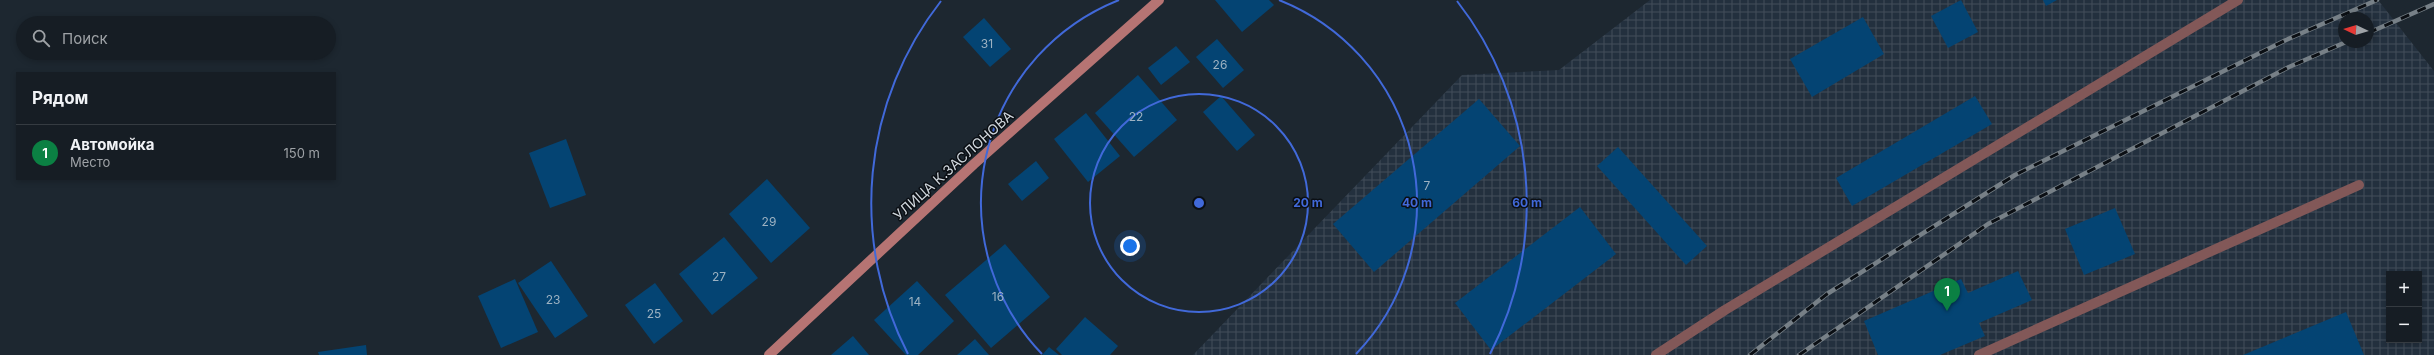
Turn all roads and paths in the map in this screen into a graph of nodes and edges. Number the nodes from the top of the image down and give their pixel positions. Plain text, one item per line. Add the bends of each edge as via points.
1 (1159, 0) edge
2 (2238, 0) edge
3 (2359, 185) dead end
4 (769, 355) edge
5 (1656, 355) edge
6 (1979, 355) edge

1 - 4 street, УЛИЦА К.ЗАСЛОНОВА via 974,164
2 - 5 street via 1752,293
3 - 6 street

